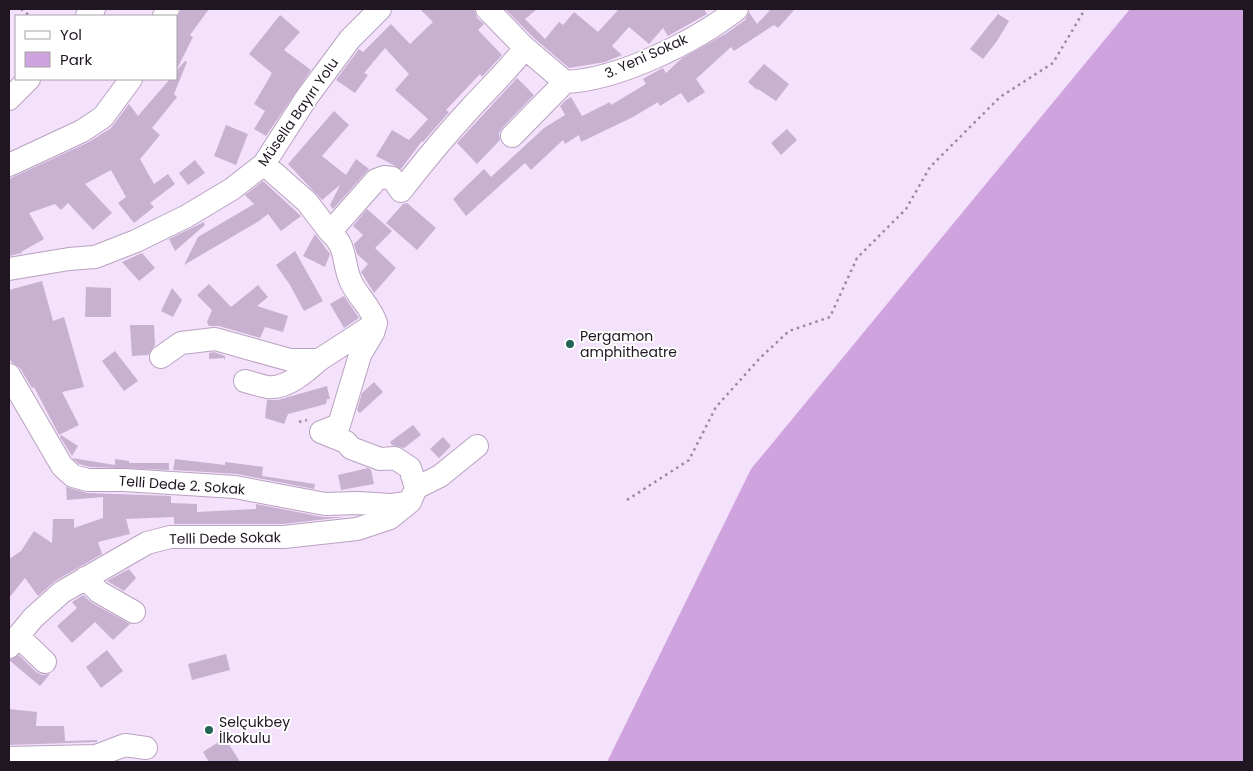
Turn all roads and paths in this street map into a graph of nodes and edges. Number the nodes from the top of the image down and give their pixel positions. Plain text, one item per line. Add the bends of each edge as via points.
1 (380, 9) edge
2 (487, 9) edge
3 (736, 9) edge
4 (1085, 9) edge
5 (525, 48) junction
6 (28, 80) edge
7 (130, 80) edge
8 (565, 82) junction
9 (9, 99) edge
10 (512, 136) dead end
11 (264, 164) junction
12 (9, 166) edge
13 (330, 232) junction
14 (9, 269) edge
15 (376, 323) junction
16 (161, 357) dead end
17 (319, 360) junction
18 (9, 375) edge
19 (246, 381) dead end
20 (477, 446) dead end
21 (413, 495) junction
22 (627, 500) dead end
23 (85, 578) junction
24 (134, 612) dead end
25 (13, 641) edge
26 (45, 662) dead end
27 (146, 748) dead end
28 (9, 758) edge

1 - 11 street, Müsella Bayırı Yolu via 340,53 307,97
2 - 5 street
3 - 8 street, 3. Yeni Sokak via 665,52 623,70 586,81
4 - 22 path via 1053,63 1000,97 930,167 906,209 857,258 830,317 789,331 716,407 690,460
5 - 8 street
5 - 13 street via 401,191 392,178 376,180
6 - 9 street
7 - 12 street via 102,116 82,130
8 - 10 street
11 - 13 street via 307,202
11 - 14 street, Müsella Bayırı Yolu via 232,189 136,241 95,257
13 - 15 street via 340,241 351,282 372,310
15 - 17 street
15 - 21 street via 360,355 339,425 321,432 380,459 395,458 410,468
16 - 17 street via 180,343 215,339 290,360
17 - 19 street via 282,385 270,387
18 - 21 street, Telli Dede 2. Sokak via 62,466 73,476 88,480 235,487 326,504 391,505
20 - 21 street
21 - 23 street, Telli Dede Sokak via 390,518 357,529 284,538 170,537 146,543
23 - 24 street via 99,592
23 - 25 street, Telli Dede Sokak via 62,592
25 - 26 street
27 - 28 street via 125,745 96,756

